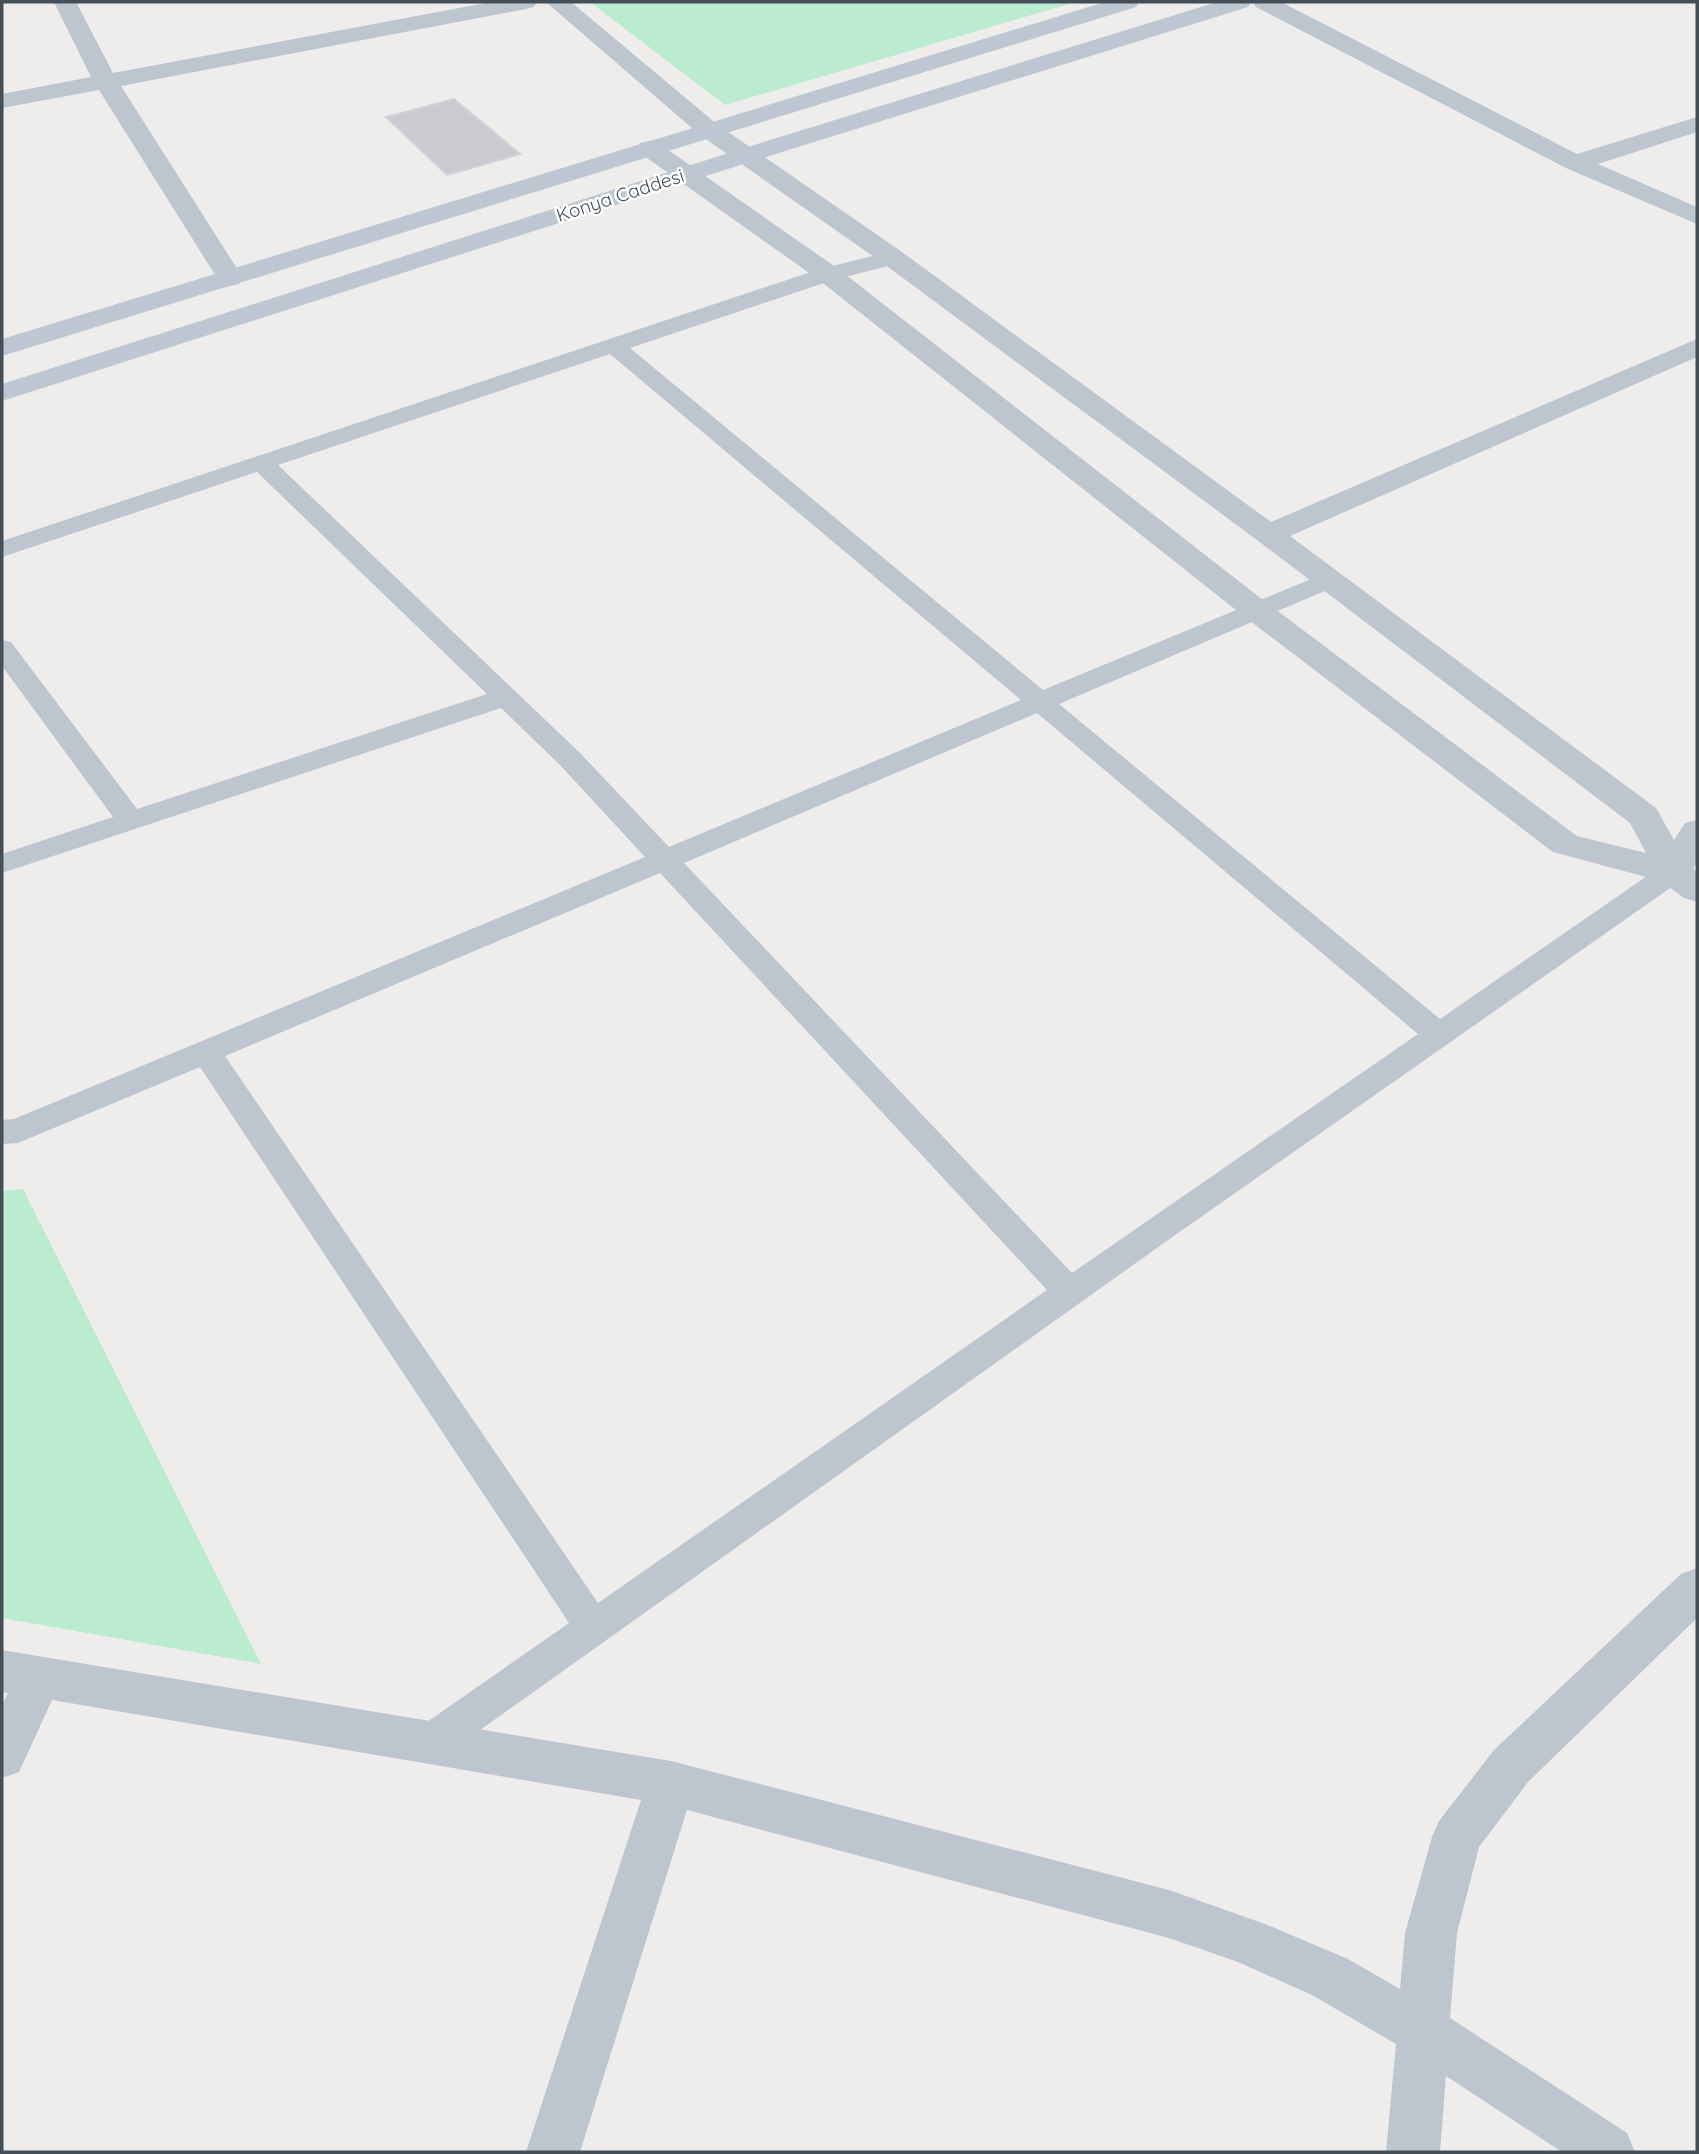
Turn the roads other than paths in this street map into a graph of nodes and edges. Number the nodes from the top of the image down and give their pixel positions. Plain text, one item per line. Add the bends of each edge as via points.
1 (65, 2) edge
2 (526, 2) edge
3 (557, 2) edge
4 (1128, 2) edge
5 (1240, 2) edge
6 (1264, 2) edge
7 (104, 82) junction
8 (2, 101) edge
9 (1697, 124) edge
10 (709, 130) junction
11 (649, 148) junction
12 (747, 155) junction
13 (1575, 163) junction
14 (685, 175) junction
15 (1697, 216) edge
16 (892, 258) junction
17 (828, 274) junction
18 (229, 278) junction
19 (614, 346) junction
20 (1697, 347) edge
21 (2, 348) edge
22 (1669, 361) junction
23 (1697, 376) edge
24 (2, 393) edge
25 (263, 464) junction
26 (1268, 534) junction
27 (2, 549) edge
28 (1330, 580) junction
29 (1258, 611) junction
30 (2, 648) edge
31 (506, 697) junction
32 (1041, 702) junction
33 (131, 821) junction
34 (1697, 831) edge
35 (664, 859) junction
36 (2, 864) edge
37 (1685, 881) edge
38 (1439, 1035) junction
39 (205, 1052) junction
40 (2, 1132) edge
41 (1069, 1292) junction
42 (1697, 1588) edge
43 (594, 1628) junction
44 (20, 1674) edge
45 (431, 1742) junction
46 (2, 1756) edge
47 (671, 1783) junction
48 (1422, 2030) junction
49 (553, 2152) edge
50 (1413, 2152) edge
51 (1608, 2152) edge

1 - 7 street
2 - 7 street
3 - 10 street
4 - 10 main road, Konya Caddesi
5 - 12 main road, Konya Caddesi
6 - 13 street
7 - 8 street
7 - 18 street
9 - 13 street
10 - 11 main road, Konya Caddesi
10 - 12 street
11 - 14 street
11 - 18 main road, Konya Caddesi
12 - 14 main road, Konya Caddesi
12 - 16 street
13 - 15 street
14 - 17 street
14 - 24 main road, Konya Caddesi
16 - 17 lane
16 - 26 street
17 - 19 lane
17 - 29 street
18 - 21 main road, Konya Caddesi
19 - 25 lane
19 - 32 lane
20 - 22 street
22 - 23 street
22 - 26 street
25 - 27 lane
25 - 31 lane
26 - 28 street
28 - 29 lane
28 - 37 street via 1644,816
29 - 32 lane
29 - 37 street via 1565,844
30 - 33 lane
31 - 33 lane
31 - 35 lane
32 - 35 lane
32 - 38 lane
33 - 36 lane
34 - 37 street
35 - 39 lane
35 - 41 lane
37 - 38 lane
38 - 41 lane
39 - 40 lane via 18,1130
39 - 43 lane
41 - 43 lane
42 - 48 street via 1511,1766 1457,1837 1431,1933
43 - 45 lane
44 - 45 street
44 - 46 street
45 - 47 street
47 - 48 street via 1169,1914 1330,1977
47 - 49 street
48 - 50 street
48 - 51 street

